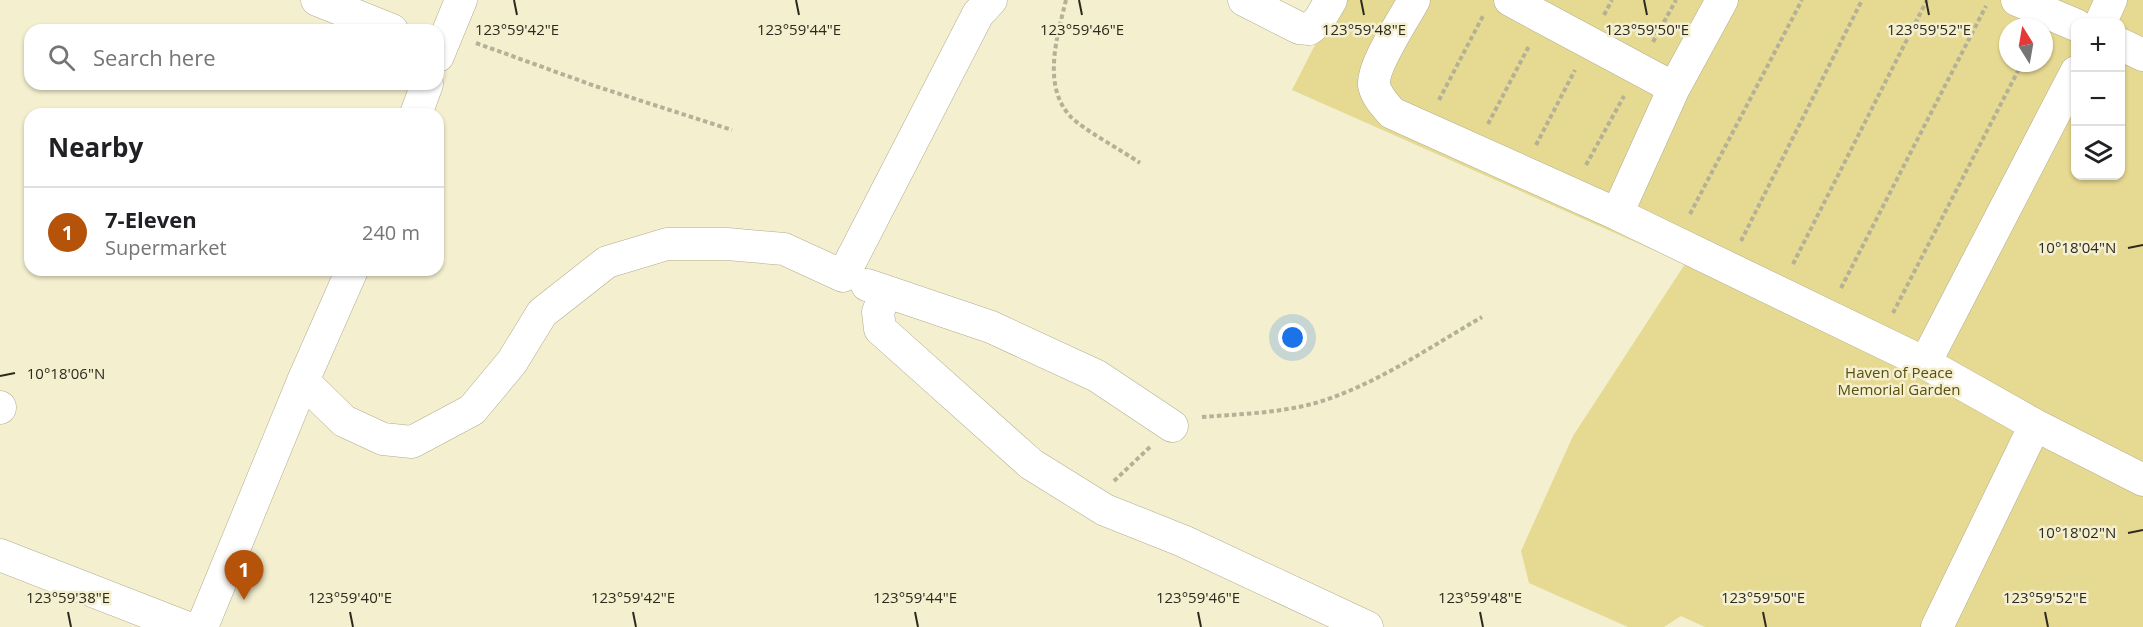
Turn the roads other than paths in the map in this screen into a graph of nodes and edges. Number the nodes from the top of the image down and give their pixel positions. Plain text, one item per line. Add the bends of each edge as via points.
1 (317, 0) edge
2 (461, 0) edge
3 (991, 0) edge
4 (1244, 0) edge
5 (1331, 0) edge
6 (1414, 0) edge
7 (1722, 0) edge
8 (2017, 0) edge
9 (2110, 0) edge
10 (1498, 5) edge
11 (2103, 18) edge
12 (2071, 23) edge
13 (377, 24) edge
14 (444, 40) edge
15 (2125, 46) edge
16 (2143, 55) edge
17 (2071, 82) edge
18 (1674, 88) junction
19 (425, 90) edge
20 (418, 108) edge
21 (1617, 214) junction
22 (349, 276) edge
23 (843, 276) junction
24 (886, 292) junction
25 (1924, 363) junction
26 (303, 381) junction
27 (2035, 425) junction
28 (1172, 426) road end
29 (2143, 480) edge
30 (0, 555) edge
31 (184, 627) edge
32 (202, 627) edge
33 (1367, 627) edge
34 (1937, 627) edge

1 - 13 street
2 - 14 street
3 - 23 street via 978,14
4 - 5 street via 1299,28 1309,29
6 - 21 street via 1377,69 1374,85 1392,113
7 - 18 street
8 - 12 street
9 - 11 street
10 - 18 street via 1543,18
15 - 16 street
17 - 25 street
18 - 21 street
19 - 20 street
21 - 25 street
22 - 26 street
23 - 24 street
23 - 26 street via 784,249 727,244 667,244 607,262 542,313 512,362 472,410 412,442 383,439 344,421
24 - 28 street via 991,327 1097,376
24 - 33 street via 878,312 880,329 1031,464 1115,515 1183,540
25 - 27 street
26 - 32 street
27 - 29 street
27 - 34 street
30 - 31 street

